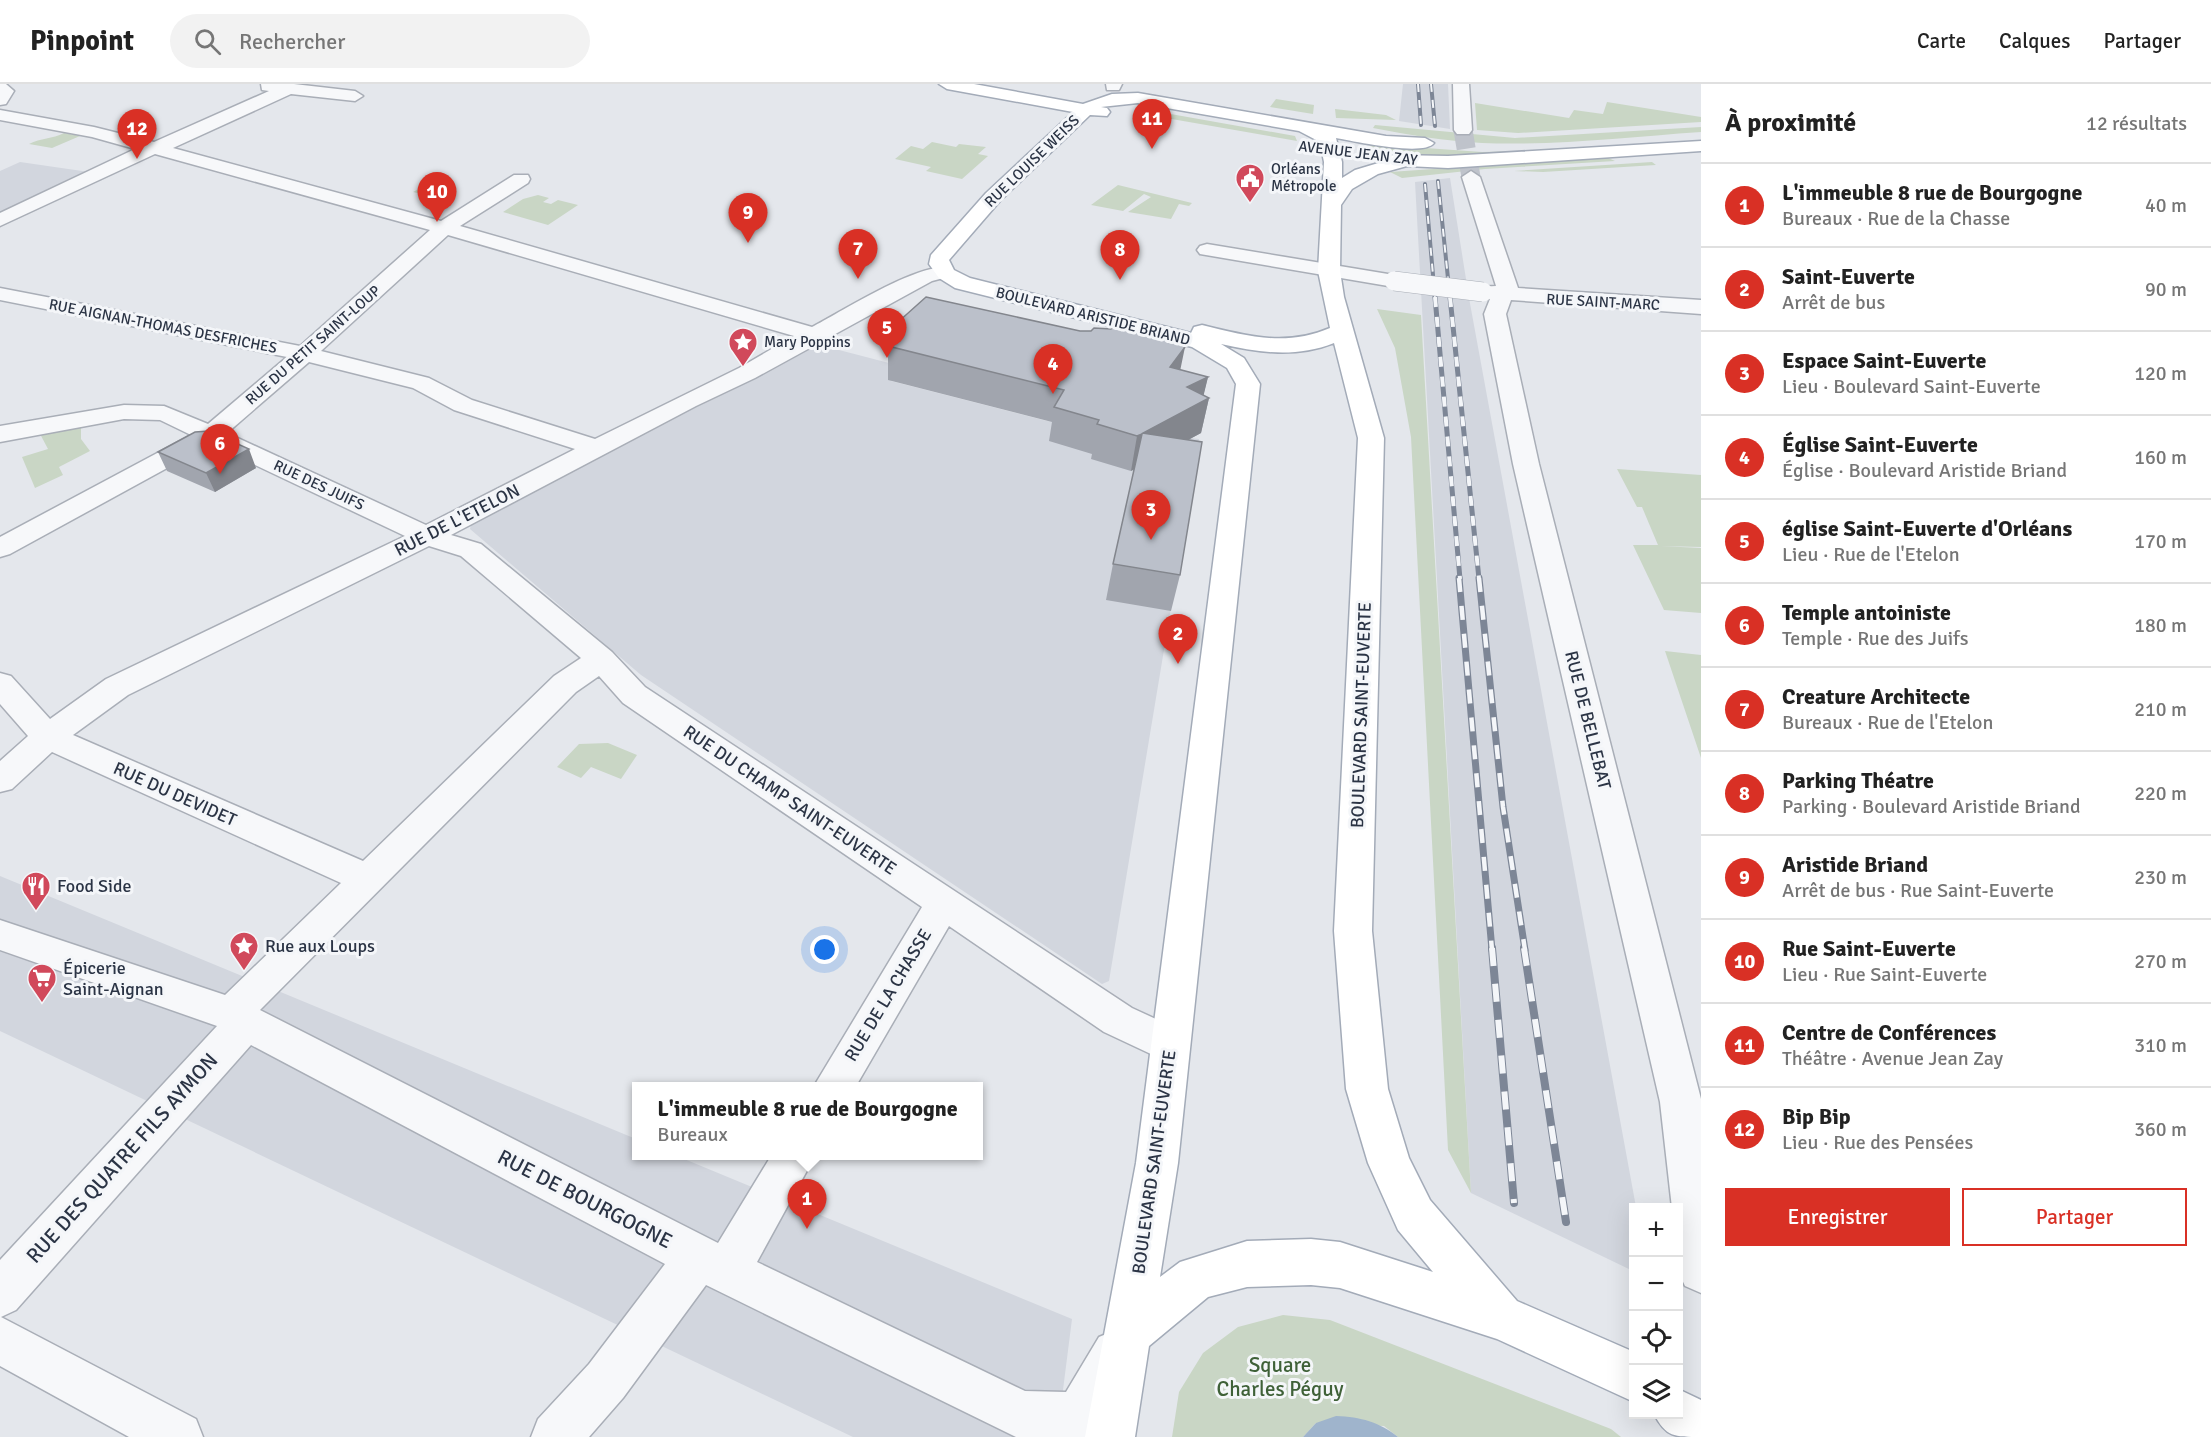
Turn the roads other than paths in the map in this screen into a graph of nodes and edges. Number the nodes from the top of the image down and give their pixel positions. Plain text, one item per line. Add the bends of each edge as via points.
1 (248, 84) edge
2 (947, 84) edge
3 (1461, 84) edge
4 (1110, 85) edge
5 (0, 88) edge
6 (290, 88) junction
7 (356, 96) dead end
8 (1160, 98) junction
9 (0, 100) edge
10 (1086, 109) junction
11 (0, 115) edge
12 (1272, 115) junction
13 (1130, 117) dead end
14 (1305, 127) junction
15 (1463, 130) tunnel mouth
16 (1701, 137) edge
17 (1425, 142) junction
18 (1302, 146) dead end
19 (1701, 146) edge
20 (154, 148) junction
21 (1345, 153) junction
22 (1405, 161) junction
23 (1471, 177) tunnel mouth
24 (521, 179) dead end
25 (1331, 206) junction
26 (0, 220) edge
27 (443, 229) junction
28 (1207, 250) dead end
29 (1329, 271) junction
30 (935, 274) junction
31 (1494, 293) junction
32 (0, 294) edge
33 (1701, 307) edge
34 (1091, 315) junction
35 (1342, 331) junction
36 (814, 335) junction
37 (305, 354) junction
38 (1248, 384) joint
39 (0, 434) edge
40 (211, 434) junction
41 (597, 448) junction
42 (427, 537) junction
43 (0, 548) edge
44 (601, 659) junction
45 (0, 684) edge
46 (48, 737) junction
47 (0, 780) edge
48 (359, 888) junction
49 (943, 904) junction
50 (0, 935) edge
51 (228, 1014) junction
52 (1170, 1045) junction
53 (836, 1082) edge
54 (790, 1160) edge
55 (712, 1263) junction
56 (1701, 1270) edge
57 (5, 1289) edge
58 (1501, 1317) junction
59 (1129, 1332) junction
60 (0, 1340) edge
61 (1629, 1375) edge
62 (1683, 1417) edge
63 (1701, 1431) edge
64 (178, 1437) edge
65 (556, 1437) edge
66 (1110, 1437) edge

1 - 6 street
2 - 10 main road
3 - 15 street
4 - 8 main road
5 - 9 street via 6,91
6 - 7 street
6 - 20 street
8 - 10 main road, RUE LOUISE WEISS via 1112,99
8 - 12 main road
8 - 14 main road
10 - 13 main road
10 - 30 main road, RUE LOUISE WEISS via 993,197 938,259
11 - 20 street via 94,132
12 - 14 main road
12 - 17 main road, AVENUE JEAN ZAY
14 - 17 main road via 1386,141
14 - 21 main road
16 - 17 main road, AVENUE JEAN ZAY via 1503,148
18 - 21 main road, AVENUE JEAN ZAY
19 - 22 main road, AVENUE JEAN ZAY via 1448,162
20 - 26 street
20 - 27 street
21 - 22 main road, AVENUE JEAN ZAY
21 - 25 main road, BOULEVARD SAINT-EUVERTE
22 - 25 main road via 1353,176 1340,188
23 - 31 street, RUE DE BELLEBAT via 1506,283
24 - 27 street, RUE DU PETIT SAINT-LOUP
25 - 29 main road, BOULEVARD SAINT-EUVERTE
27 - 36 street
27 - 37 street, RUE DU PETIT SAINT-LOUP
28 - 29 street
29 - 31 street, bridge
29 - 35 main road, BOULEVARD SAINT-EUVERTE
30 - 34 main road, BOULEVARD ARISTIDE BRIAND
30 - 36 street, RUE DE L'ETELON
31 - 33 street, RUE SAINT-MARC
31 - 56 street, RUE DE BELLEBAT via 1499,301 1495,314 1528,476 1681,1102
32 - 37 street, RUE AIGNAN-THOMAS DESFRICHES
34 - 35 main road via 1162,322 1269,347 1313,344
34 - 38 main road, BOULEVARD ARISTIDE BRIAND via 1208,345 1239,367
35 - 58 main road, BOULEVARD SAINT-EUVERTE via 1371,438 1353,931 1366,1089 1389,1163 1414,1215
36 - 41 street, RUE DE L'ETELON
37 - 40 street, RUE DU PETIT SAINT-LOUP
37 - 41 street, RUE AIGNAN-THOMAS DESFRICHES via 449,393 464,405
38 - 52 main road, BOULEVARD SAINT-EUVERTE
39 - 40 street, RUE DES JUIFS via 142,411 165,413
40 - 42 street, RUE DES JUIFS
40 - 43 street, RUE DU PETIT SAINT-LOUP
41 - 42 street, RUE DE L'ETELON
42 - 44 street, RUE DU CHAMP SAINT-EUVERTE via 471,550
42 - 46 street, RUE DE L'ETELON via 117,687
44 - 48 street via 565,684
44 - 49 street, RUE DU CHAMP SAINT-EUVERTE via 634,694
45 - 46 street, RUE DU DEVIDET
46 - 47 street, RUE DE L'ETELON
46 - 48 street, RUE DU DEVIDET
48 - 51 street
49 - 52 street, RUE DU CHAMP SAINT-EUVERTE via 1118,1020
49 - 53 street, RUE DE LA CHASSE
50 - 51 street, RUE DE BOURGOGNE
51 - 55 street, RUE DE BOURGOGNE
51 - 57 street, RUE DES QUATRE FILS AYMON
52 - 59 main road, BOULEVARD SAINT-EUVERTE via 1157,1163
54 - 55 street
55 - 59 street, RUE DE BOURGOGNE via 1022,1415 1079,1417
55 - 65 street
58 - 59 main road via 1340,1265 1280,1261 1246,1264 1196,1278
58 - 61 main road
59 - 66 main road
60 - 64 street
62 - 63 main road

